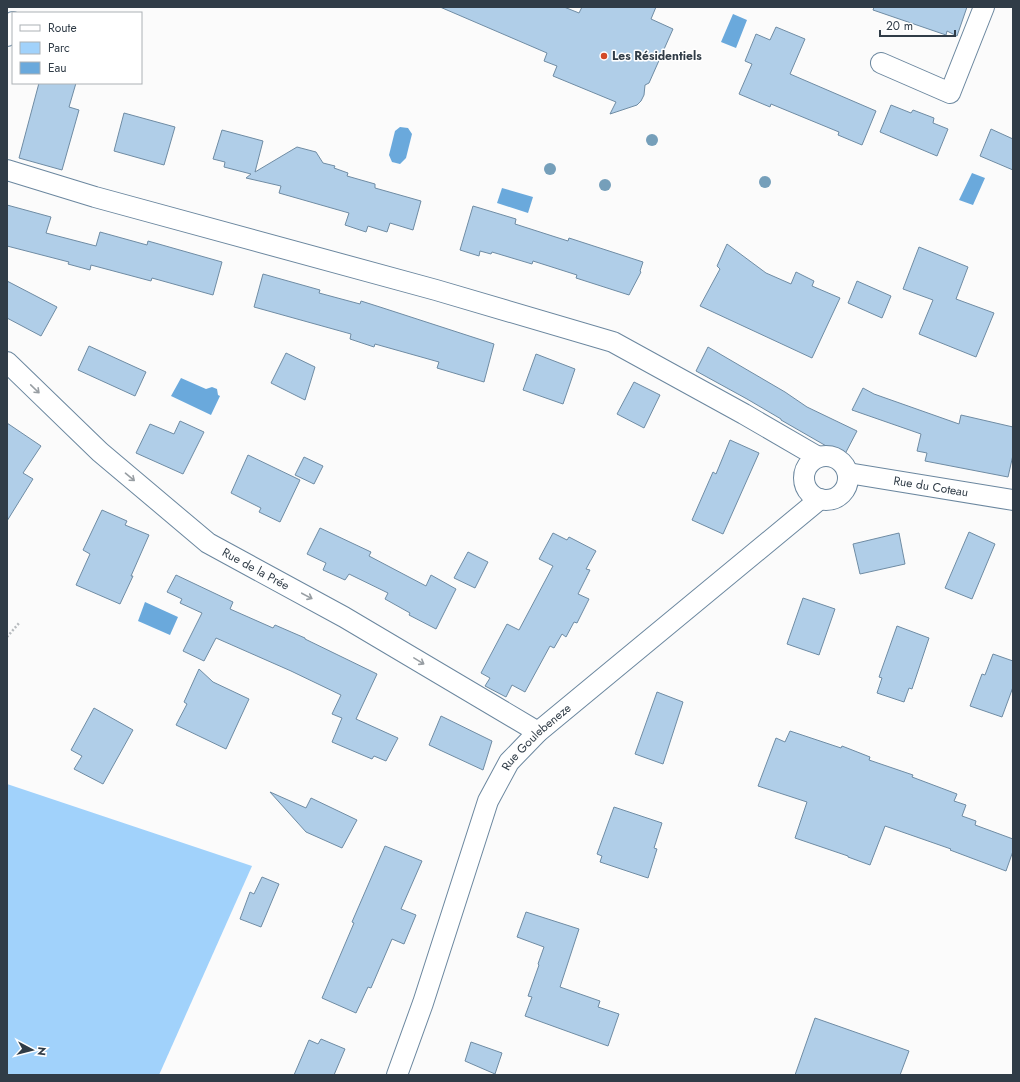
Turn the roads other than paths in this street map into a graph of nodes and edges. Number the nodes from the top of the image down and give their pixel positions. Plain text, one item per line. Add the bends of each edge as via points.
1 (984, 7) edge
2 (12, 24) edge
3 (7, 36) edge
4 (881, 63) dead end
5 (7, 170) edge
6 (7, 362) edge
7 (818, 458) junction
8 (848, 473) junction
9 (820, 499) junction
10 (1013, 500) edge
11 (538, 732) junction
12 (397, 1075) edge

1 - 4 street via 950,93
2 - 3 street
5 - 7 street via 613,342
6 -> 11 street, Rue de la Prée via 100,452 208,543 344,617
7 - 8 street via 837,458
7 - 9 street via 811,462 804,475 808,490
8 - 9 street via 849,481 841,495 827,500
8 - 10 street, Rue du Coteau
9 - 11 street, Rue Goulebeneze
11 - 12 street, Rue Goulebeneze via 509,762 488,801

